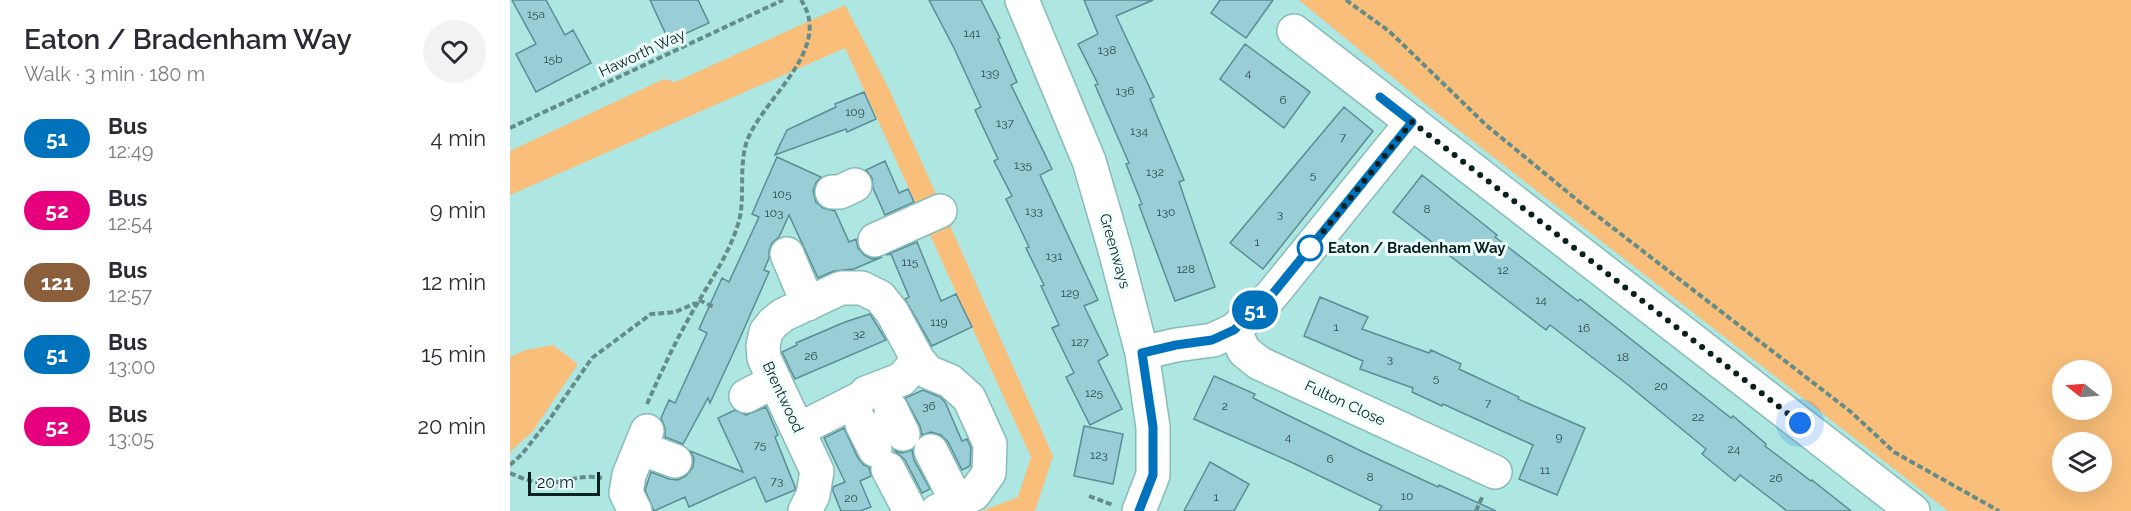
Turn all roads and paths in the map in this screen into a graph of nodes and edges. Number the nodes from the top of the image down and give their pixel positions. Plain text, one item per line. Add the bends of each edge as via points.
1 (783, 0) edge
2 (801, 0) edge
3 (1022, 0) edge
4 (1346, 0) edge
5 (1294, 31) dead end
6 (1412, 122) junction
7 (510, 128) edge
8 (940, 211) dead end
9 (875, 240) dead end
10 (787, 254) dead end
11 (698, 301) junction
12 (808, 304) junction
13 (714, 307) dead end
14 (1234, 330) junction
15 (1142, 353) junction
16 (918, 360) junction
17 (775, 381) junction
18 (746, 396) dead end
19 (875, 416) junction
20 (644, 429) junction
21 (798, 430) junction
22 (931, 450) dead end
23 (1481, 456) dead end
24 (675, 461) dead end
25 (510, 465) edge
26 (510, 473) edge
27 (613, 480) dead end
28 (1089, 496) dead end
29 (947, 507) edge
30 (1129, 509) edge
31 (635, 511) edge
32 (805, 511) edge
33 (910, 511) edge
34 (1913, 511) edge
35 (1999, 511) edge

1 - 7 path, Haworth Way
2 - 11 path via 808,10 809,31 801,60 746,144 739,219 728,248
3 - 15 street, Greenways via 1089,161
4 - 35 path via 1389,31 1486,125 1851,412 1894,452
5 - 6 street
6 - 14 street via 1271,296
6 - 34 street
8 - 9 street
10 - 12 street
11 - 13 path
11 - 20 path via 680,334
11 - 25 path via 675,312 651,314 592,358 549,420
12 - 16 street, Brentwood via 841,288 872,292 892,312
12 - 17 street, Brentwood via 783,315 766,332 764,358
14 - 15 street via 1212,340
14 - 23 street, Fulton Close via 1244,351 1259,363
15 - 30 street, Greenways via 1153,427 1153,475
16 - 19 street
16 - 29 street, Brentwood via 928,372 950,381 969,398 990,444 989,472 975,494
17 - 18 street
17 - 21 street, Brentwood
19 - 21 street
19 - 33 street
20 - 24 street
20 - 31 street via 626,493
21 - 32 street, Brentwood via 817,471 813,495
22 - 29 street
26 - 27 path via 535,482 591,476
28 - 30 path

